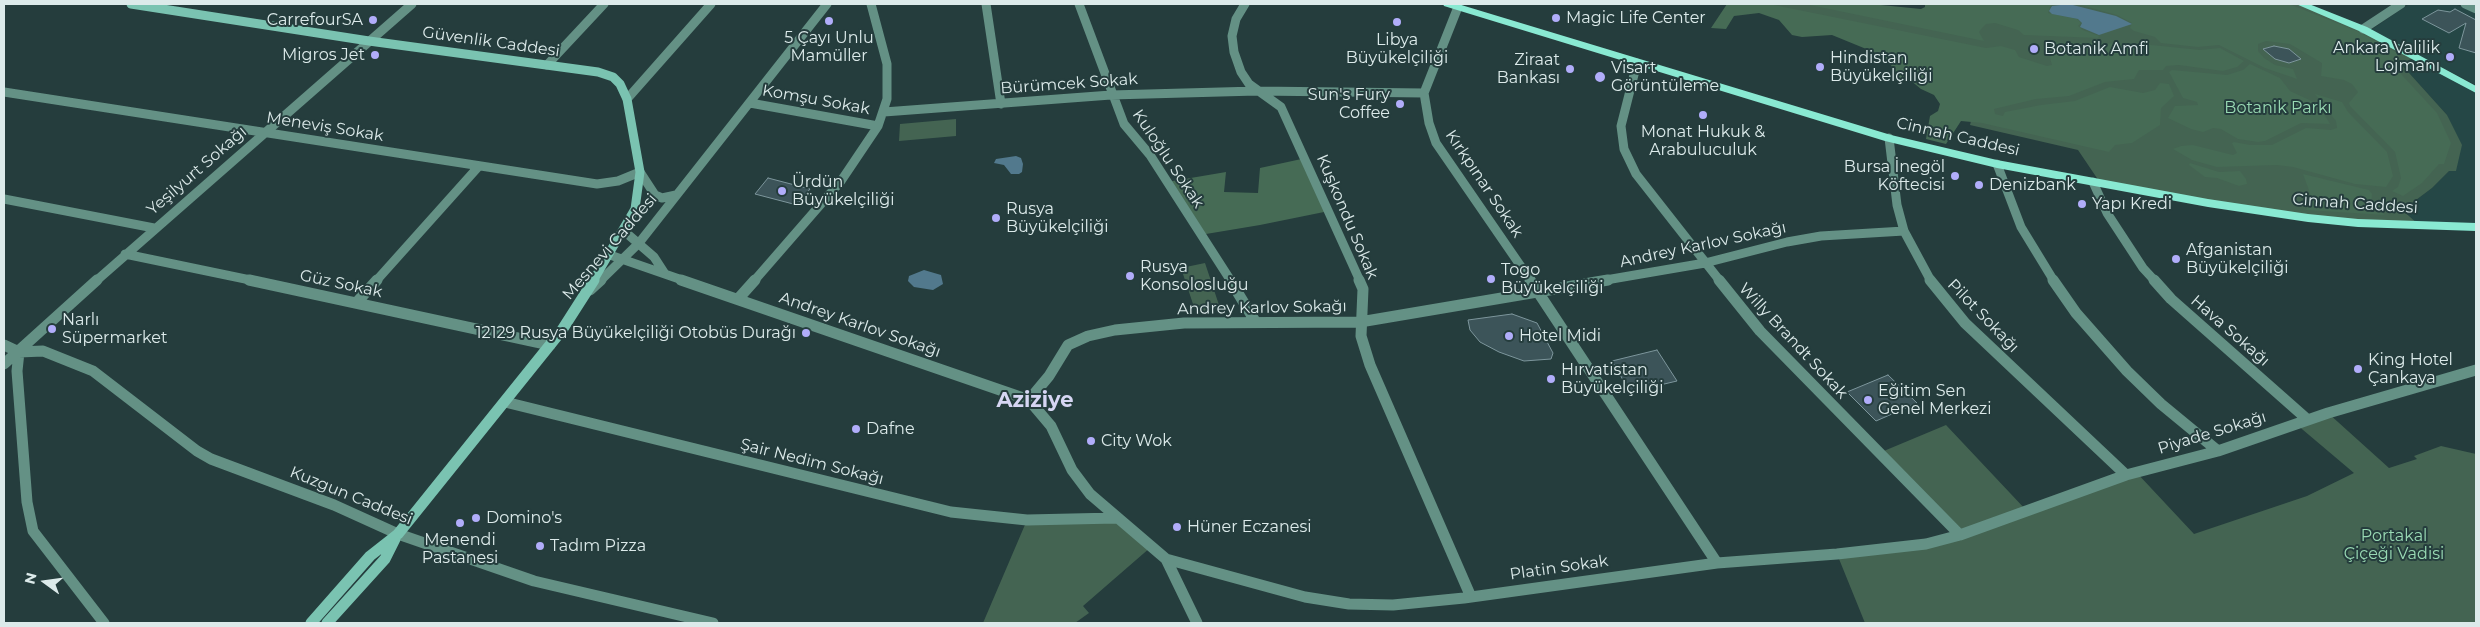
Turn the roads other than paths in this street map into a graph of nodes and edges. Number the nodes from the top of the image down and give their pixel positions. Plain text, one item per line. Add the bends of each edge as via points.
1 (131, 4) edge
2 (412, 4) edge
3 (604, 4) edge
4 (711, 4) edge
5 (827, 4) edge
6 (871, 4) edge
7 (986, 4) edge
8 (1079, 4) edge
9 (1245, 4) edge
10 (2301, 4) edge
11 (2401, 4) edge
12 (2465, 4) edge
13 (155, 5) edge
14 (1453, 5) edge
15 (2476, 9) edge
16 (2363, 29) junction
17 (369, 41) junction
18 (1637, 63) junction
19 (547, 65) junction
20 (2476, 90) edge
21 (1257, 91) junction
22 (4, 92) edge
23 (1424, 93) junction
24 (1111, 95) junction
25 (626, 99) junction
26 (750, 103) junction
27 (1001, 104) junction
28 (884, 112) junction
29 (878, 126) junction
30 (264, 132) junction
31 (1889, 138) junction
32 (1997, 164) junction
33 (479, 166) junction
34 (640, 172) junction
35 (2093, 182) junction
36 (676, 195) junction
37 (4, 199) edge
38 (2476, 227) edge
39 (154, 228) junction
40 (624, 231) junction
41 (1904, 231) junction
42 (639, 243) junction
43 (125, 254) junction
44 (610, 255) junction
45 (622, 261) junction
46 (1705, 263) junction
47 (666, 274) junction
48 (1539, 293) junction
49 (586, 294) junction
50 (738, 298) junction
51 (357, 302) junction
52 (1255, 321) junction
53 (1360, 322) junction
54 (4, 345) edge
55 (550, 346) junction
56 (20, 352) junction
57 (4, 364) edge
58 (2476, 370) edge
59 (1029, 400) junction
60 (506, 402) junction
61 (2308, 420) junction
62 (2218, 451) junction
63 (2126, 475) junction
64 (1116, 518) junction
65 (398, 534) junction
66 (1960, 534) junction
67 (1166, 559) junction
68 (1717, 563) junction
69 (1470, 597) junction
70 (104, 623) edge
71 (310, 623) edge
72 (327, 623) edge
73 (713, 623) edge
74 (1197, 623) edge

1 - 13 main road, Güvenlik Caddesi
2 - 17 street, Yeşilyurt Sokağı
3 - 19 street
4 - 25 street
5 - 26 street, Mesnevi Caddesi
6 - 28 street via 887,64
7 - 27 street
8 - 24 street, Kuloğlu Sokak
9 - 21 street, Kuşkondu Sokak via 1236,19 1232,36 1234,52 1241,72
10 - 16 main road
11 - 16 street
12 - 15 street
13 - 17 main road, Güvenlik Caddesi
14 - 18 main road, Cinnah Caddesi
14 - 23 street
16 - 20 main road
17 - 19 main road, Güvenlik Caddesi
17 - 30 street, Yeşilyurt Sokağı
18 - 31 main road, Cinnah Caddesi
18 - 46 street, Willy Brandt Sokak via 1621,126 1624,149 1636,174
19 - 25 main road, Güvenlik Caddesi via 613,77
21 - 23 street, Bürümcek Sokak
21 - 24 street, Bürümcek Sokak
21 - 53 street, Kuşkondu Sokak via 1281,107 1306,158 1363,290
22 - 30 street, Meneviş Sokak
23 - 48 street, Kırkpınar Sokak via 1436,143
24 - 27 street, Bürümcek Sokak
24 - 52 street, Kuloğlu Sokak via 1124,124 1150,156
25 - 34 main road, Güvenlik Caddesi
26 - 29 street, Komşu Sokak
26 - 36 street, Mesnevi Caddesi
27 - 28 street, Bürümcek Sokak
28 - 29 street
29 - 50 street via 841,181
30 - 33 street, Meneviş Sokak
30 - 39 street, Yeşilyurt Sokağı
31 - 32 main road, Cinnah Caddesi
31 - 41 street, Pilot Sokağı via 1897,205
32 - 35 main road, Cinnah Caddesi
32 - 62 street via 2021,227 2076,313 2133,377
33 - 34 street, Meneviş Sokak via 597,184 618,181
33 - 51 street
34 - 36 street via 655,195 662,198
34 - 40 main road, Güvenlik Caddesi via 635,209
35 - 38 main road, Cinnah Caddesi via 2308,218
35 - 61 street, Hava Sokağı via 2127,245 2170,299
36 - 42 street, Mesnevi Caddesi
37 - 39 street
39 - 43 street, Yeşilyurt Sokağı
40 - 42 street
40 - 44 main road, Güvenlik Caddesi
41 - 46 street, Andrey Karlov Sokağı via 1820,236
41 - 63 street, Pilot Sokağı via 1933,285 1964,323
42 - 45 street, Mesnevi Caddesi
42 - 47 street
43 - 51 street, Güz Sokak
43 - 56 street, Yeşilyurt Sokağı
44 - 45 street, Andrey Karlov Sokağı
44 - 49 main road, Güvenlik Caddesi
45 - 47 street, Andrey Karlov Sokağı
45 - 49 street, Mesnevi Caddesi
46 - 48 street, Andrey Karlov Sokağı
46 - 66 street, Willy Brandt Sokak via 1760,331
47 - 50 street, Andrey Karlov Sokağı
48 - 53 street, Andrey Karlov Sokağı
48 - 68 street, Kırkpınar Sokak
49 - 55 main road, Mesnevi Caddesi
50 - 59 street, Andrey Karlov Sokağı
51 - 55 street, Güz Sokak
52 - 53 street, Andrey Karlov Sokağı
52 - 59 street, Andrey Karlov Sokağı via 1143,326 1081,338 1068,345 1050,376
53 - 69 street, Kuşkondu Sokak via 1370,366
54 - 56 street, Kuzgun Caddesi
55 - 60 main road, Mesnevi Caddesi
56 - 57 street, Yeşilyurt Sokağı
56 - 65 street, Kuzgun Caddesi via 43,352 93,371 211,459
56 - 70 street via 17,371 27,502 33,530
58 - 61 street, Piyade Sokağı
59 - 64 street via 1046,419 1072,470 1090,494
60 - 64 street, Şair Nedim Sokağı via 950,512 1027,520
60 - 65 main road, Mesnevi Caddesi
61 - 62 street, Piyade Sokağı
62 - 63 street, Piyade Sokağı
63 - 66 street, Piyade Sokağı
64 - 67 street
65 - 71 main road, Mesnevi Caddesi via 370,556
65 - 72 main road, Mesnevi Caddesi via 385,559
65 - 73 street, Kuzgun Caddesi via 534,581
66 - 68 street, Platin Sokak via 1926,544
67 - 69 street, Platin Sokak via 1269,589 1349,604 1394,605
67 - 74 street
68 - 69 street, Platin Sokak

